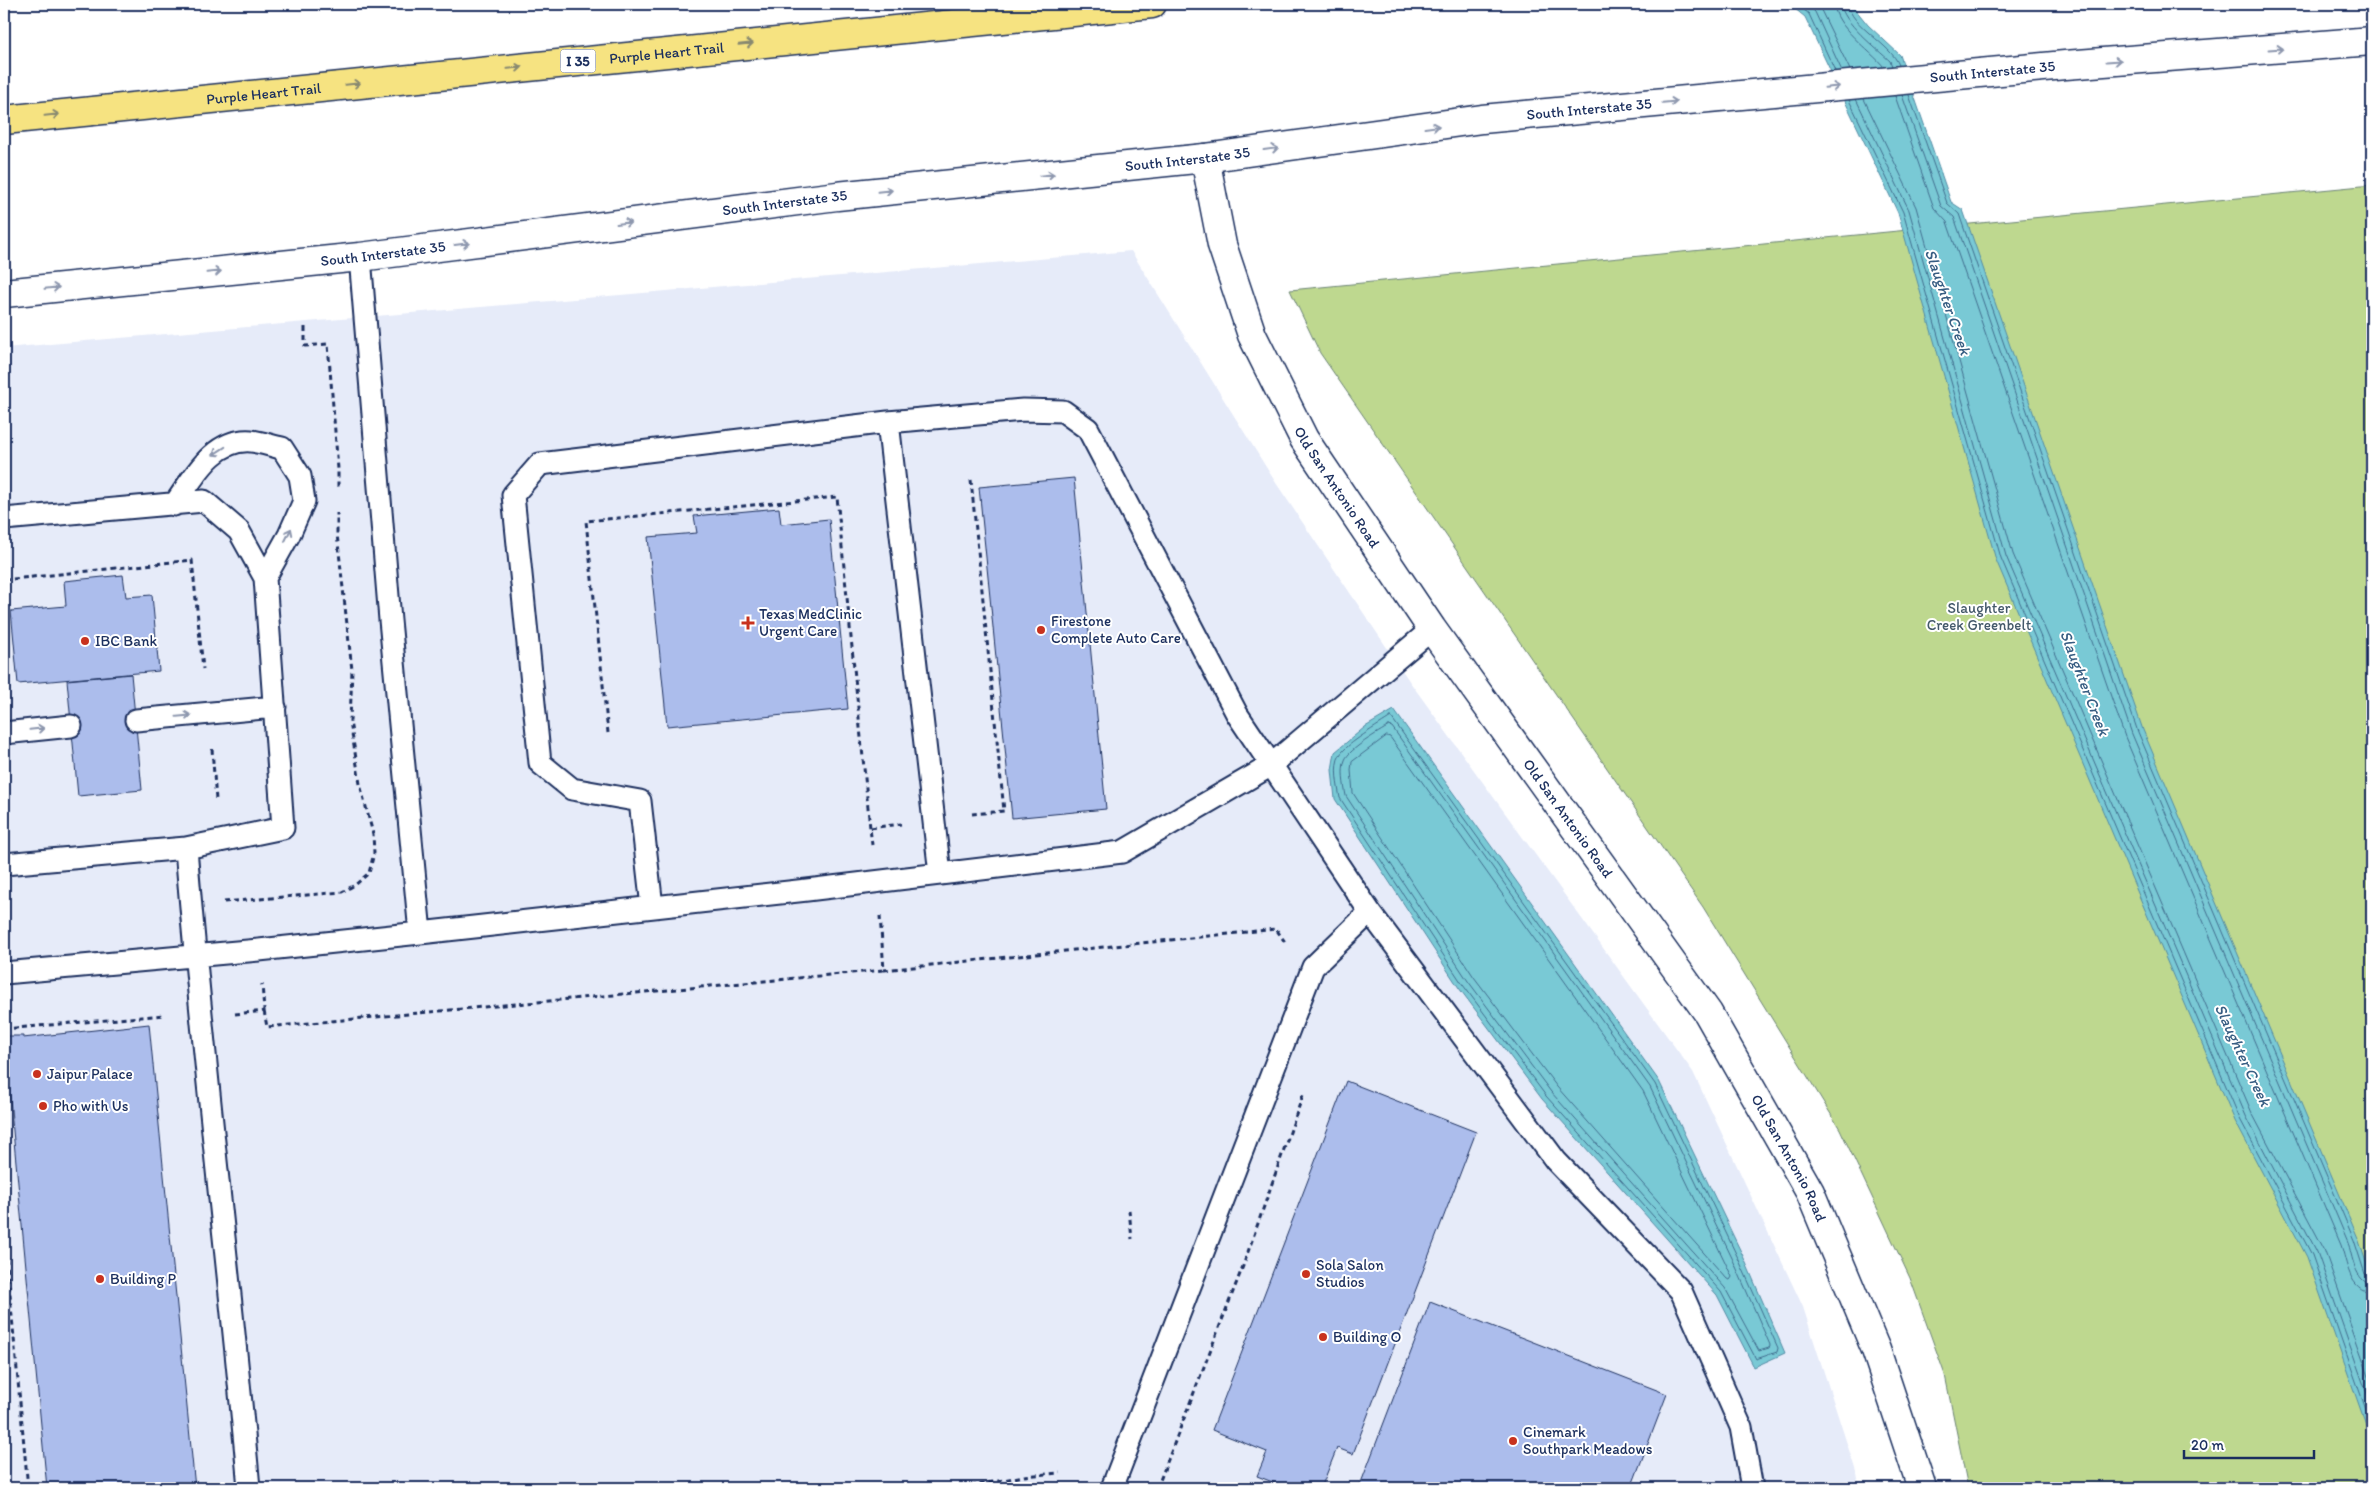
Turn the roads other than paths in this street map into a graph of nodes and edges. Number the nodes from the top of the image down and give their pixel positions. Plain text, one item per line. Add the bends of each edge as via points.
1 (1152, 4) edge
2 (2372, 41) edge
3 (4, 120) edge
4 (1205, 158) junction
5 (360, 257) junction
6 (4, 293) edge
7 (888, 422) junction
8 (174, 505) junction
9 (4, 519) edge
10 (265, 578) junction
11 (1432, 629) junction
12 (275, 707) junction
13 (136, 720) dead end
14 (71, 726) dead end
15 (4, 733) edge
16 (1270, 766) junction
17 (186, 848) junction
18 (4, 864) edge
19 (940, 874) junction
20 (652, 907) junction
21 (1370, 912) junction
22 (420, 933) junction
23 (195, 956) junction
24 (4, 973) edge
25 (248, 1488) edge
26 (1112, 1488) edge
27 (1752, 1488) edge
28 (1922, 1488) edge

3 -> 1 highway, Purple Heart Trail / I 35
4 -> 2 main road, South Interstate 35 via 1482,120 2065,65
5 -> 4 main road, South Interstate 35 via 837,196
4 - 11 main road, Old San Antonio Road via 1222,245 1252,335 1304,439
6 -> 5 main road, South Interstate 35
5 - 22 lane via 386,580
7 - 16 lane via 1023,410 1063,411 1088,429 1237,714
7 - 19 lane
7 - 20 lane via 540,464 513,495 540,763 572,789 640,801
8 - 9 lane
8 - 10 lane via 204,501 239,531
10 -> 8 lane via 304,501 300,476 282,448 251,441 230,444 208,458
10 - 12 lane
11 - 16 lane
11 - 28 main road, Old San Antonio Road via 1708,1014 1810,1192 1876,1350
13 -> 12 lane
12 - 17 lane via 283,828
15 -> 14 lane
16 - 19 lane via 1122,852
16 - 21 lane
17 - 18 lane
17 - 23 lane
19 - 20 lane
20 - 22 lane
21 - 26 lane via 1313,967
21 - 27 lane via 1556,1161 1681,1291 1741,1427
22 - 23 lane
23 - 24 lane
23 - 25 lane

